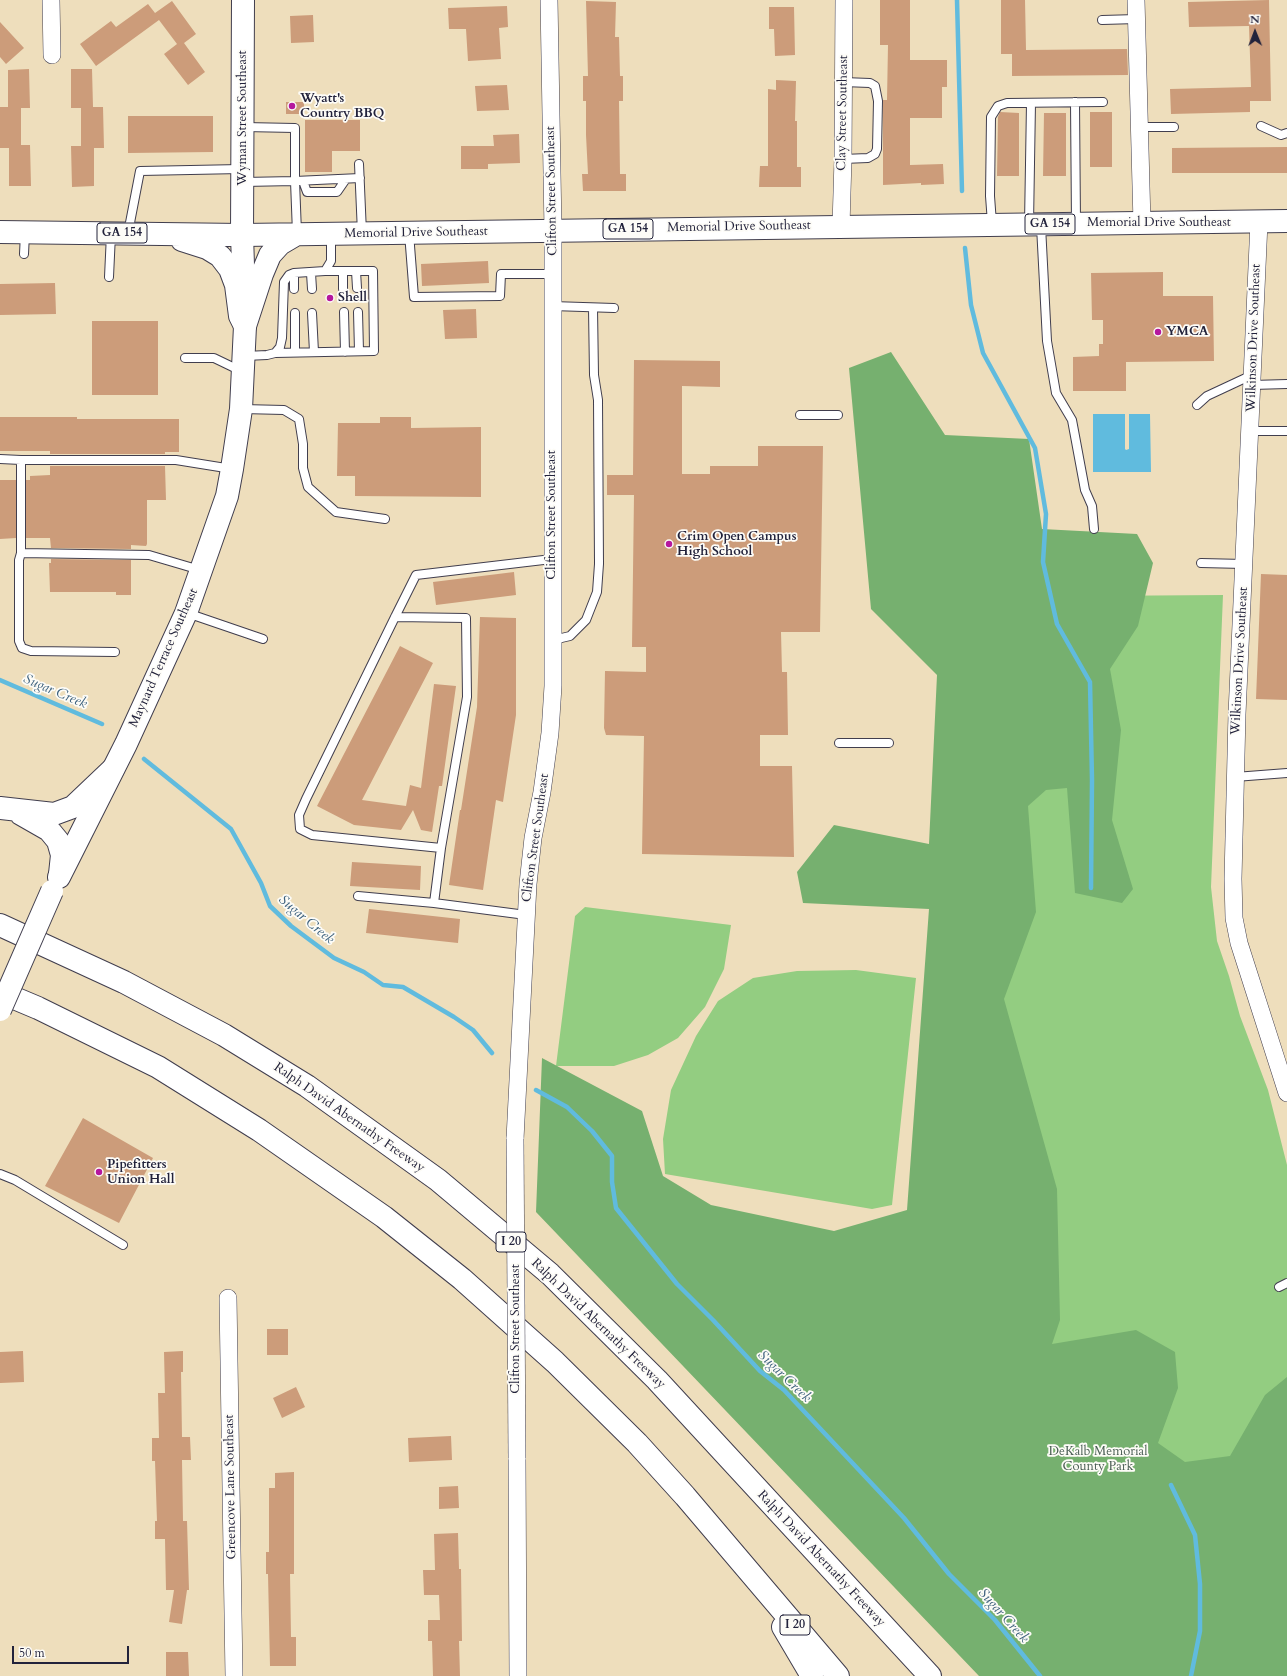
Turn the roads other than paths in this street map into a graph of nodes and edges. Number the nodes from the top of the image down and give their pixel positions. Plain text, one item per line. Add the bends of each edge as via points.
1 (51, 0) edge
2 (243, 0) edge
3 (549, 0) edge
4 (844, 0) edge
5 (1136, 0) edge
6 (1136, 19) junction
7 (1102, 20) dead end
8 (52, 55) dead end
9 (843, 82) junction
10 (1075, 102) junction
11 (1102, 102) dead end
12 (1031, 103) junction
13 (1262, 126) dead end
14 (243, 127) junction
15 (1139, 127) junction
16 (1174, 127) dead end
17 (1287, 133) edge
18 (843, 159) junction
19 (359, 164) dead end
20 (242, 175) junction
21 (360, 178) junction
22 (346, 179) junction
23 (299, 181) junction
24 (1287, 221) edge
25 (1259, 222) junction
26 (1076, 223) junction
27 (1142, 223) junction
28 (992, 224) junction
29 (1035, 224) junction
30 (841, 226) junction
31 (553, 230) junction
32 (0, 232) edge
33 (25, 232) junction
34 (409, 232) junction
35 (120, 233) junction
36 (164, 234) junction
37 (297, 234) junction
38 (331, 234) junction
39 (362, 234) junction
40 (242, 236) junction
41 (24, 254) dead end
42 (356, 271) junction
43 (325, 272) junction
44 (343, 272) junction
45 (294, 273) junction
46 (312, 273) junction
47 (552, 274) junction
48 (109, 277) dead end
49 (357, 288) dead end
50 (312, 289) dead end
51 (343, 289) dead end
52 (294, 290) dead end
53 (552, 306) junction
54 (593, 308) junction
55 (614, 308) dead end
56 (344, 312) dead end
57 (358, 312) dead end
58 (295, 313) dead end
59 (312, 313) dead end
60 (245, 326) junction
61 (358, 351) junction
62 (295, 352) junction
63 (314, 352) junction
64 (346, 352) junction
65 (275, 353) junction
66 (185, 358) dead end
67 (244, 364) junction
68 (1252, 380) junction
69 (1287, 384) edge
70 (1197, 405) dead end
71 (241, 409) junction
72 (800, 415) dead end
73 (838, 415) dead end
74 (1250, 431) junction
75 (1287, 432) edge
76 (0, 459) edge
77 (20, 460) junction
78 (232, 469) junction
79 (385, 519) dead end
80 (1094, 529) dead end
81 (21, 553) junction
82 (552, 559) junction
83 (1202, 563) dead end
84 (1244, 564) junction
85 (201, 571) junction
86 (186, 613) junction
87 (395, 617) junction
88 (263, 639) dead end
89 (553, 640) junction
90 (114, 652) dead end
91 (839, 743) dead end
92 (889, 743) dead end
93 (113, 769) junction
94 (1287, 773) edge
95 (1235, 777) junction
96 (4, 809) edge
97 (441, 848) junction
98 (56, 883) junction
99 (358, 896) dead end
100 (434, 903) junction
101 (526, 915) junction
102 (0, 925) edge
103 (0, 992) edge
104 (0, 1010) edge
105 (1287, 1093) edge
106 (0, 1174) edge
107 (123, 1245) dead end
108 (1287, 1283) edge
109 (1279, 1287) dead end
110 (228, 1298) dead end
111 (752, 1574) junction
112 (845, 1585) junction
113 (234, 1676) edge
114 (518, 1676) edge
115 (812, 1676) edge
116 (838, 1676) edge
117 (930, 1676) edge
118 (942, 1676) edge

1 - 8 street
2 - 14 main road, Wyman Street Southeast
3 - 31 street, Clifton Street Southeast
4 - 9 street, Clay Street Southeast
5 - 6 street
6 - 7 lane
6 - 15 street
9 - 18 street, Clay Street Southeast
9 - 18 lane via 870,83 874,86 878,101 875,154 868,158
10 - 11 lane
10 - 12 lane
10 - 26 lane
12 - 28 lane via 1007,103 998,106 991,117
12 - 29 lane
13 - 17 lane via 1281,135
14 - 20 main road, Wyman Street Southeast
14 - 23 lane via 295,128
15 - 16 lane
15 - 27 street
18 - 30 street, Clay Street Southeast
19 - 21 lane
20 - 23 lane
20 - 35 lane via 140,171
20 - 40 main road, Wyman Street Southeast
21 - 22 lane
21 - 39 lane
22 - 23 lane
22 - 23 lane via 338,192 308,192
23 - 37 lane
24 - 25 main road, Memorial Drive Southeast / GA 154
25 - 27 main road, Memorial Drive Southeast / GA 154
25 - 68 street, Wilkinson Drive Southeast
26 - 27 main road, Memorial Drive Southeast / GA 154
26 - 29 main road, Memorial Drive Southeast / GA 154
28 - 29 main road, Memorial Drive Southeast / GA 154
28 - 30 main road, Memorial Drive Southeast / GA 154
29 - 80 lane via 1047,341 1056,392 1072,420 1085,490 1092,506
30 - 31 main road, Memorial Drive Southeast / GA 154
31 - 34 main road, Memorial Drive Southeast / GA 154
31 - 47 street, Clifton Street Southeast
32 - 33 main road, Memorial Drive Southeast / GA 154
33 - 35 main road, Memorial Drive Southeast / GA 154
33 - 41 lane
34 - 39 main road, Memorial Drive Southeast / GA 154
34 - 47 lane via 414,297 500,296 501,274
35 - 36 main road, Memorial Drive Southeast / GA 154
35 - 48 lane
36 - 40 main road, Memorial Drive Southeast / GA 154
36 - 60 main road via 207,248 220,256 230,269 236,284 240,316
37 - 38 main road, Memorial Drive Southeast / GA 154
37 - 40 main road, Memorial Drive Southeast / GA 154
37 - 60 main road via 280,244 270,255
38 - 39 main road, Memorial Drive Southeast / GA 154
38 - 43 lane via 331,262
40 - 60 main road, Maynard Terrace Southeast
42 - 44 lane
42 - 49 lane
42 - 61 lane via 373,271 374,351
43 - 44 lane
43 - 46 lane
44 - 51 lane
45 - 46 lane
45 - 52 lane
45 - 65 lane via 284,282 282,338
46 - 50 lane
47 - 53 street, Clifton Street Southeast
53 - 54 lane
53 - 82 street, Clifton Street Southeast
54 - 55 lane
54 - 89 lane via 594,375 598,408 599,564 596,592 586,620 570,636
56 - 64 lane
57 - 61 lane
58 - 62 lane
59 - 63 lane
60 - 67 main road, Maynard Terrace Southeast
61 - 64 lane
62 - 63 lane
62 - 65 lane
63 - 64 lane
65 - 67 lane
66 - 67 lane via 214,358
67 - 71 main road, Maynard Terrace Southeast
68 - 69 lane
68 - 70 lane via 1207,396
68 - 74 street, Wilkinson Drive Southeast
71 - 78 main road, Maynard Terrace Southeast
71 - 79 lane via 284,410 300,419 303,468 308,487 336,512
72 - 73 lane
74 - 75 lane
74 - 84 street, Wilkinson Drive Southeast
76 - 77 lane
77 - 78 lane via 176,460
77 - 81 lane
78 - 85 main road, Maynard Terrace Southeast via 227,496
81 - 85 lane via 149,555
81 - 90 lane via 19,641 22,648 31,651
82 - 87 lane via 416,575
82 - 89 street, Clifton Street Southeast
83 - 84 lane
84 - 95 street, Wilkinson Drive Southeast
85 - 86 main road, Maynard Terrace Southeast
86 - 88 lane
86 - 93 main road, Maynard Terrace Southeast
87 - 97 lane via 466,618 467,697
87 - 97 lane via 306,799 299,815 300,829 312,835
89 - 101 street, Clifton Street Southeast via 550,733 533,838
91 - 92 lane
93 - 96 main road via 73,808 54,814
93 - 98 main road, Maynard Terrace Southeast
94 - 95 lane
95 - 105 street, Wilkinson Drive Southeast via 1235,929
96 - 98 main road via 38,823 49,830 58,841 62,855
97 - 100 lane
98 - 104 main road, Maynard Terrace Southeast, bridge
99 - 100 lane
100 - 101 lane
101 - 114 street, Clifton Street Southeast, bridge via 515,1139
102 - 112 main road, Ralph David Abernathy Freeway / I 20 via 124,982 224,1035 307,1086 438,1180 550,1274 640,1363
103 - 111 main road, I 20 via 158,1067 259,1130 384,1217 462,1279 554,1362 637,1443
106 - 107 lane via 15,1180
108 - 109 lane
110 - 113 street, Greencove Lane Southeast
111 - 115 main road
111 - 116 main road, I 20
112 - 117 main road, Ralph David Abernathy Freeway / I 20
112 - 118 main road

